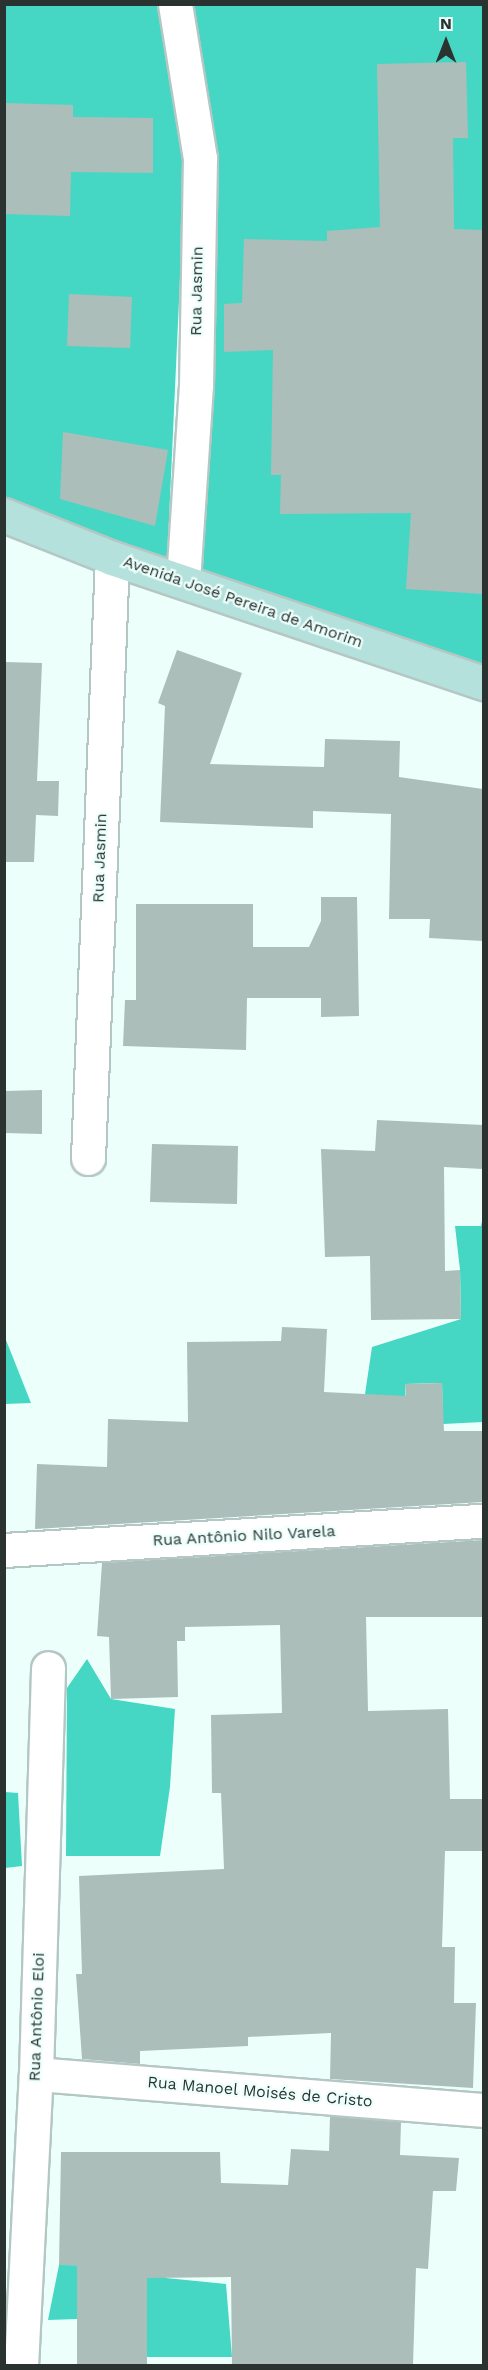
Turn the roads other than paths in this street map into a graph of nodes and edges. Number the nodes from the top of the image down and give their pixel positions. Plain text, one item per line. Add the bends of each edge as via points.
1 (175, 4) edge
2 (4, 515) edge
3 (112, 558) junction
4 (183, 580) junction
5 (483, 683) edge
6 (88, 1158) dead end
7 (483, 1521) edge
8 (4, 1550) edge
9 (48, 1668) dead end
10 (36, 2074) junction
11 (483, 2110) edge
12 (21, 2366) edge

1 - 4 street, Rua Jasmin via 200,158 196,385
2 - 3 main road, Avenida José Pereira de Amorim
3 - 4 main road, Avenida José Pereira de Amorim
3 - 6 street, Rua Jasmin
4 - 5 main road, Avenida José Pereira de Amorim
7 - 8 street, Rua Antônio Nilo Varela
9 - 10 street, Rua Antônio Eloi
10 - 11 street, Rua Manoel Moisés de Cristo
10 - 12 street, Rua Antônio Eloi

